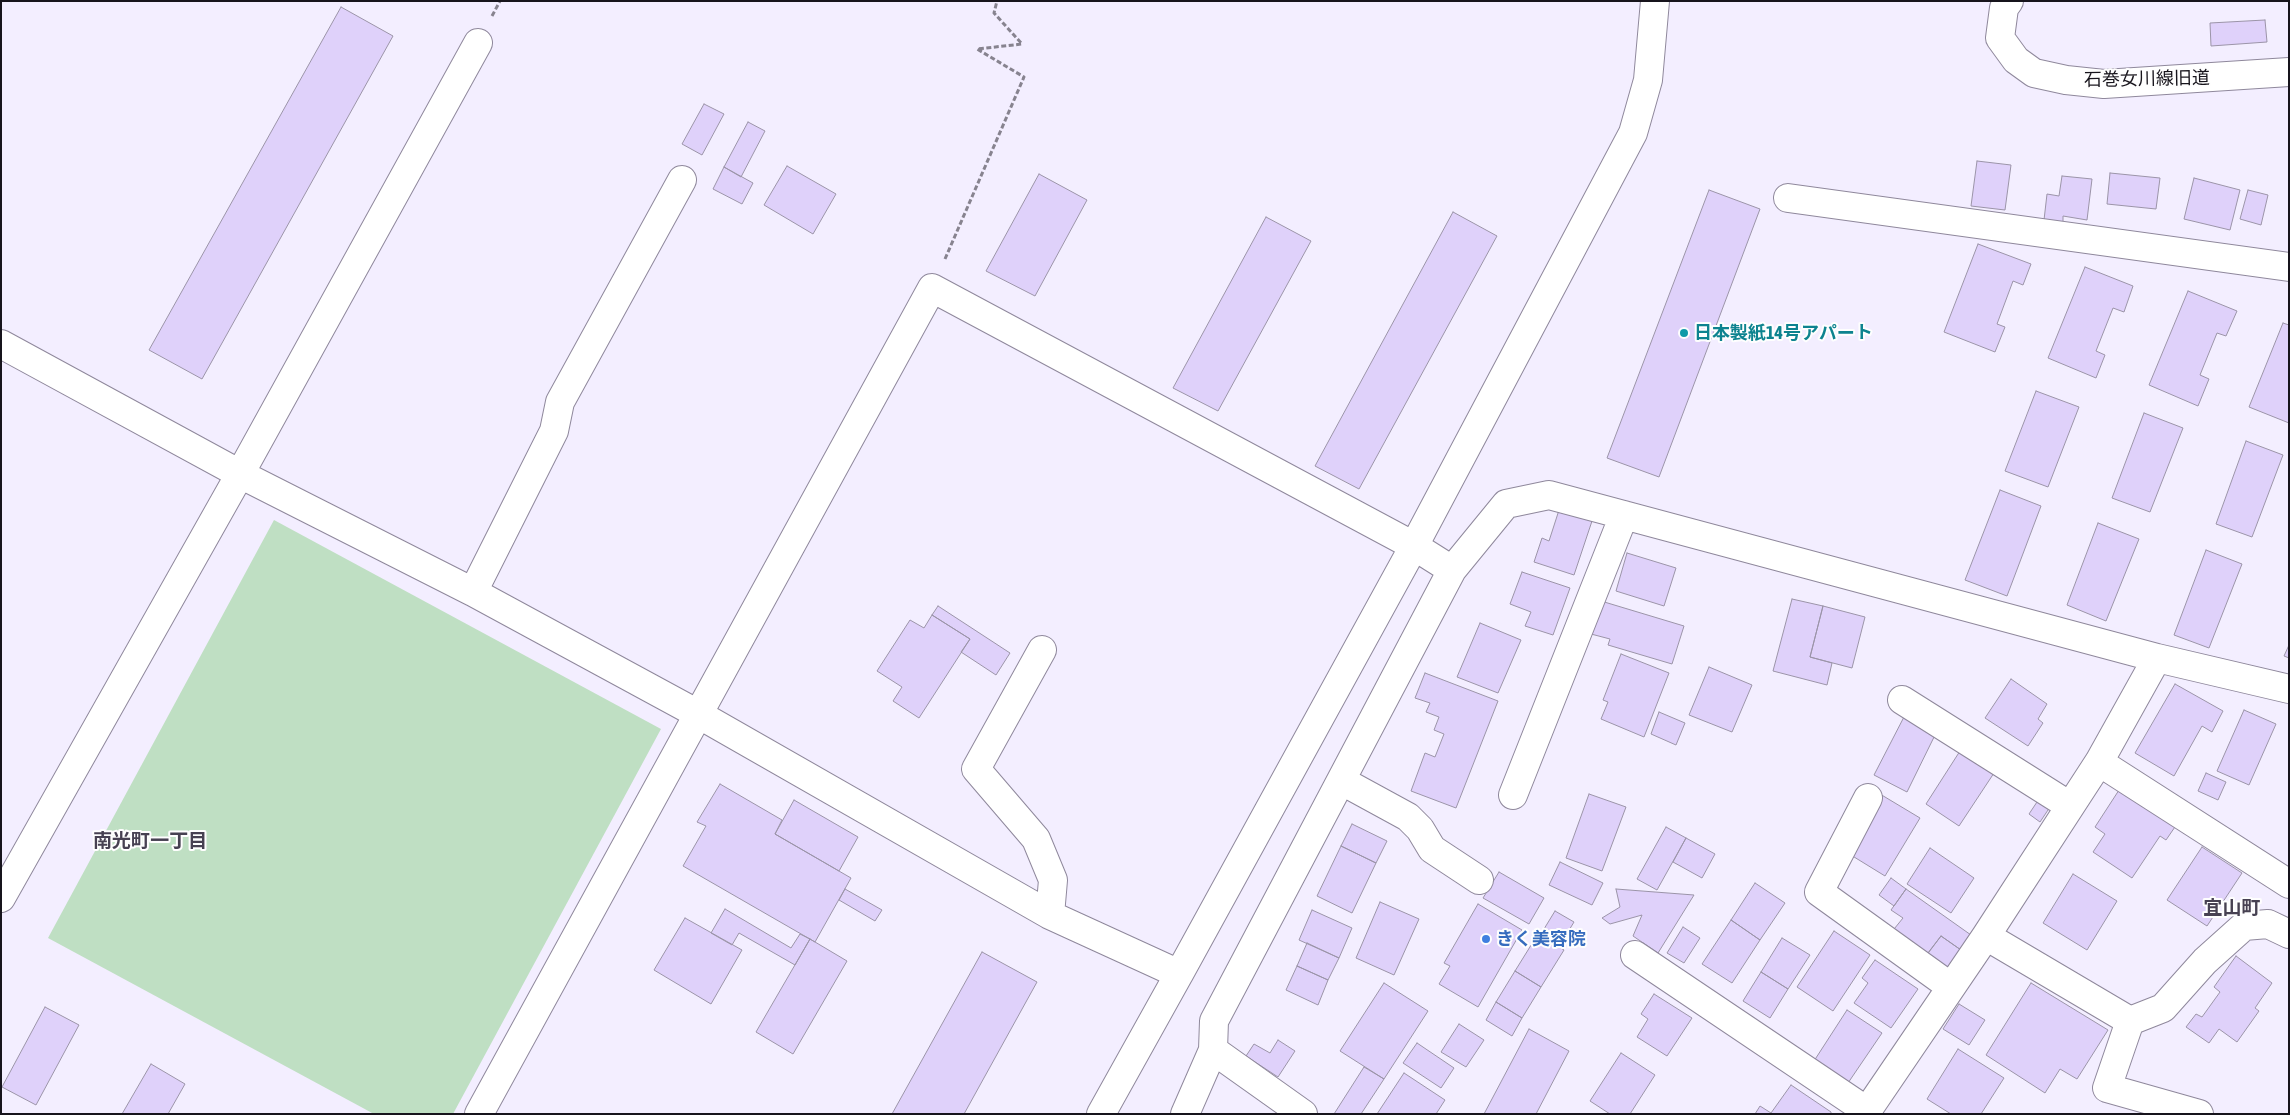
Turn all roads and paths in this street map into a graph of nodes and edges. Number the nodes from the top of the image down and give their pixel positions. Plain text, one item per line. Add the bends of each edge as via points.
1 (997, 1) edge
2 (1655, 1) edge
3 (2009, 1) edge
4 (478, 43) dead end
5 (2289, 72) edge
6 (682, 180) dead end
7 (1788, 198) dead end
8 (2289, 268) edge
9 (932, 288) junction
10 (1, 344) edge
11 (240, 474) junction
12 (1624, 515) junction
13 (1414, 546) junction
14 (1452, 570) junction
15 (473, 592) junction
16 (1042, 650) dead end
17 (2157, 658) junction
18 (2289, 689) edge
19 (1902, 700) dead end
20 (698, 714) junction
21 (2098, 762) junction
22 (1342, 781) junction
23 (1513, 796) dead end
24 (1868, 798) dead end
25 (2070, 806) junction
26 (1479, 880) dead end
27 (2289, 884) edge
28 (1, 898) edge
29 (1050, 915) junction
30 (2289, 934) edge
31 (1986, 936) junction
32 (1634, 955) dead end
33 (1179, 974) junction
34 (1951, 988) junction
35 (2130, 1021) junction
36 (1213, 1050) junction
37 (1866, 1112) edge
38 (479, 1114) edge
39 (1102, 1114) edge
40 (1185, 1114) edge
41 (1302, 1114) edge
42 (2199, 1114) edge

1 - 9 path via 994,13 1022,44 977,49 1024,76
2 - 13 street via 1648,80 1633,133
3 - 5 street, 石巻女川線旧道 via 2004,8 2000,38 2016,60 2034,73 2104,84
4 - 11 street
6 - 15 street via 560,402 554,431
7 - 8 street
9 - 13 street
9 - 20 street
10 - 11 street
11 - 15 street
11 - 28 street
12 - 14 street via 1549,494 1506,504
12 - 17 street
12 - 23 street
13 - 14 street
13 - 33 street
14 - 22 street
15 - 20 street
16 - 29 street via 976,769 1036,839 1053,880
17 - 18 street
17 - 21 street
19 - 25 street
20 - 29 street
20 - 38 street
21 - 25 street
21 - 27 street
22 - 26 street via 1408,817 1432,848
22 - 36 street via 1214,1021
24 - 34 street via 1819,892
25 - 31 street
29 - 33 street
30 - 35 street via 2268,924 2244,926 2205,961 2162,1008
31 - 34 street
31 - 35 street
32 - 37 street
33 - 39 street
34 - 37 street
35 - 42 street via 2107,1088
36 - 40 street
36 - 41 street

